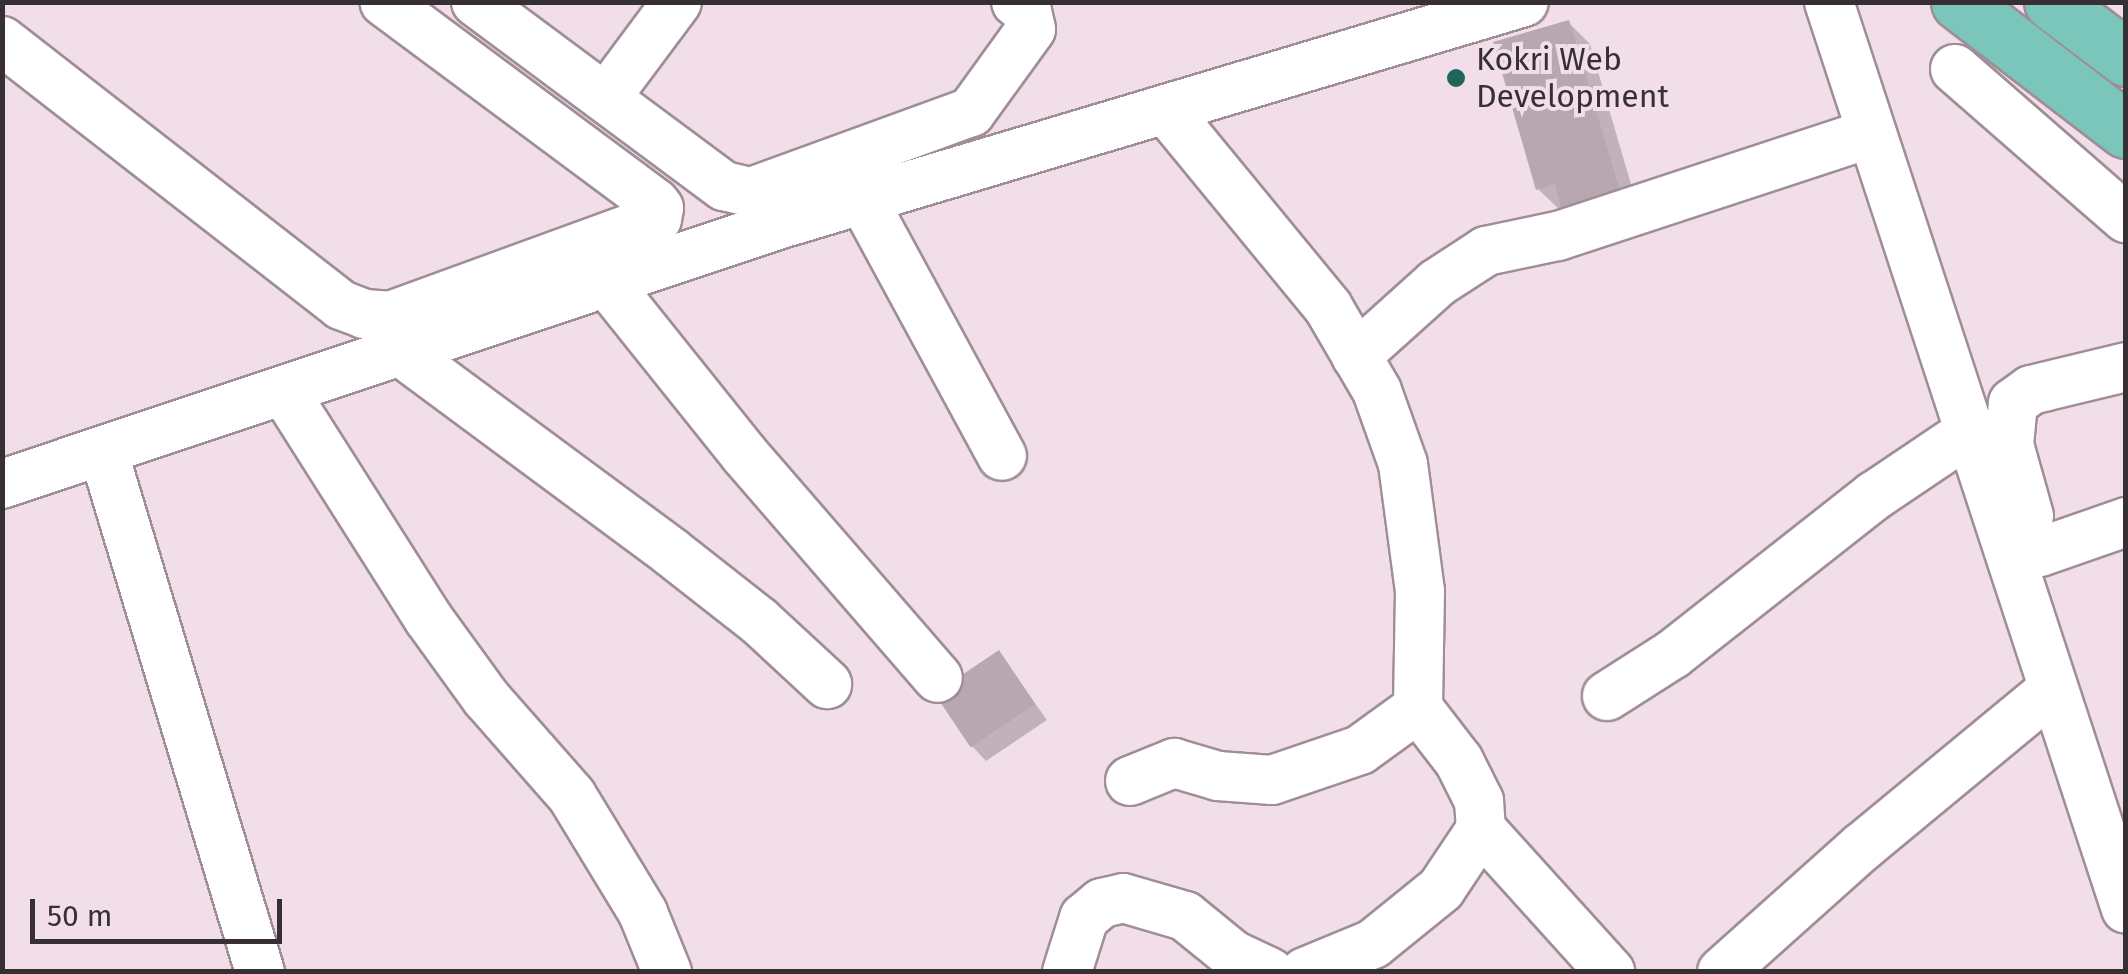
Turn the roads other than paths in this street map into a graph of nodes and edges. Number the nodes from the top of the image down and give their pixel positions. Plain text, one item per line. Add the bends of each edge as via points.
1 (384, 2) edge
2 (476, 2) edge
3 (676, 2) edge
4 (1016, 2) edge
5 (1524, 2) edge
6 (1829, 2) edge
7 (1959, 2) edge
8 (2052, 2) edge
9 (2, 42) edge
10 (2126, 58) edge
11 (1955, 70) dead end
12 (607, 96) junction
13 (1167, 112) junction
14 (2126, 130) edge
15 (1872, 133) junction
16 (863, 200) junction
17 (2126, 218) edge
18 (608, 284) junction
19 (401, 352) junction
20 (1356, 356) junction
21 (2126, 367) edge
22 (284, 391) junction
23 (1969, 432) junction
24 (103, 451) junction
25 (1002, 456) dead end
26 (2, 484) edge
27 (2126, 522) edge
28 (2040, 552) junction
29 (938, 678) dead end
30 (827, 684) dead end
31 (2053, 689) junction
32 (1607, 696) dead end
33 (1418, 708) junction
34 (1130, 780) dead end
35 (1480, 829) junction
36 (2126, 837) edge
37 (2126, 909) edge
38 (260, 972) edge
39 (667, 972) edge
40 (1066, 972) edge
41 (1269, 972) edge
42 (1305, 972) edge
43 (1610, 972) edge
44 (1722, 972) edge

1 - 9 street via 655,204 657,218 390,316 364,314 340,304
2 - 12 street
3 - 12 street
4 - 12 street via 1027,11 1031,29 971,112 751,192 724,186
5 - 13 street
6 - 15 street
7 - 14 main road
8 - 10 main road
11 - 17 street
13 - 16 street
13 - 20 street via 1328,307
15 - 20 street via 1558,236 1486,251 1437,283
15 - 23 street
16 - 18 street
16 - 25 street
18 - 19 street
18 - 29 street
19 - 22 street
19 - 30 street via 609,504 759,621
20 - 33 street via 1377,391 1403,464 1422,622
21 - 28 street via 2031,390 2013,403 2010,445
22 - 24 street
22 - 39 street via 440,634 572,796 643,913
23 - 31 street
23 - 32 street
24 - 26 street
24 - 38 street
27 - 28 street
28 - 36 street
31 - 37 street
31 - 44 street
33 - 34 street via 1360,750 1272,780 1218,776 1174,763
33 - 35 street via 1479,801
35 - 42 street via 1441,888 1373,944
35 - 43 street
40 - 41 street via 1084,918 1122,898 1185,916 1232,955

